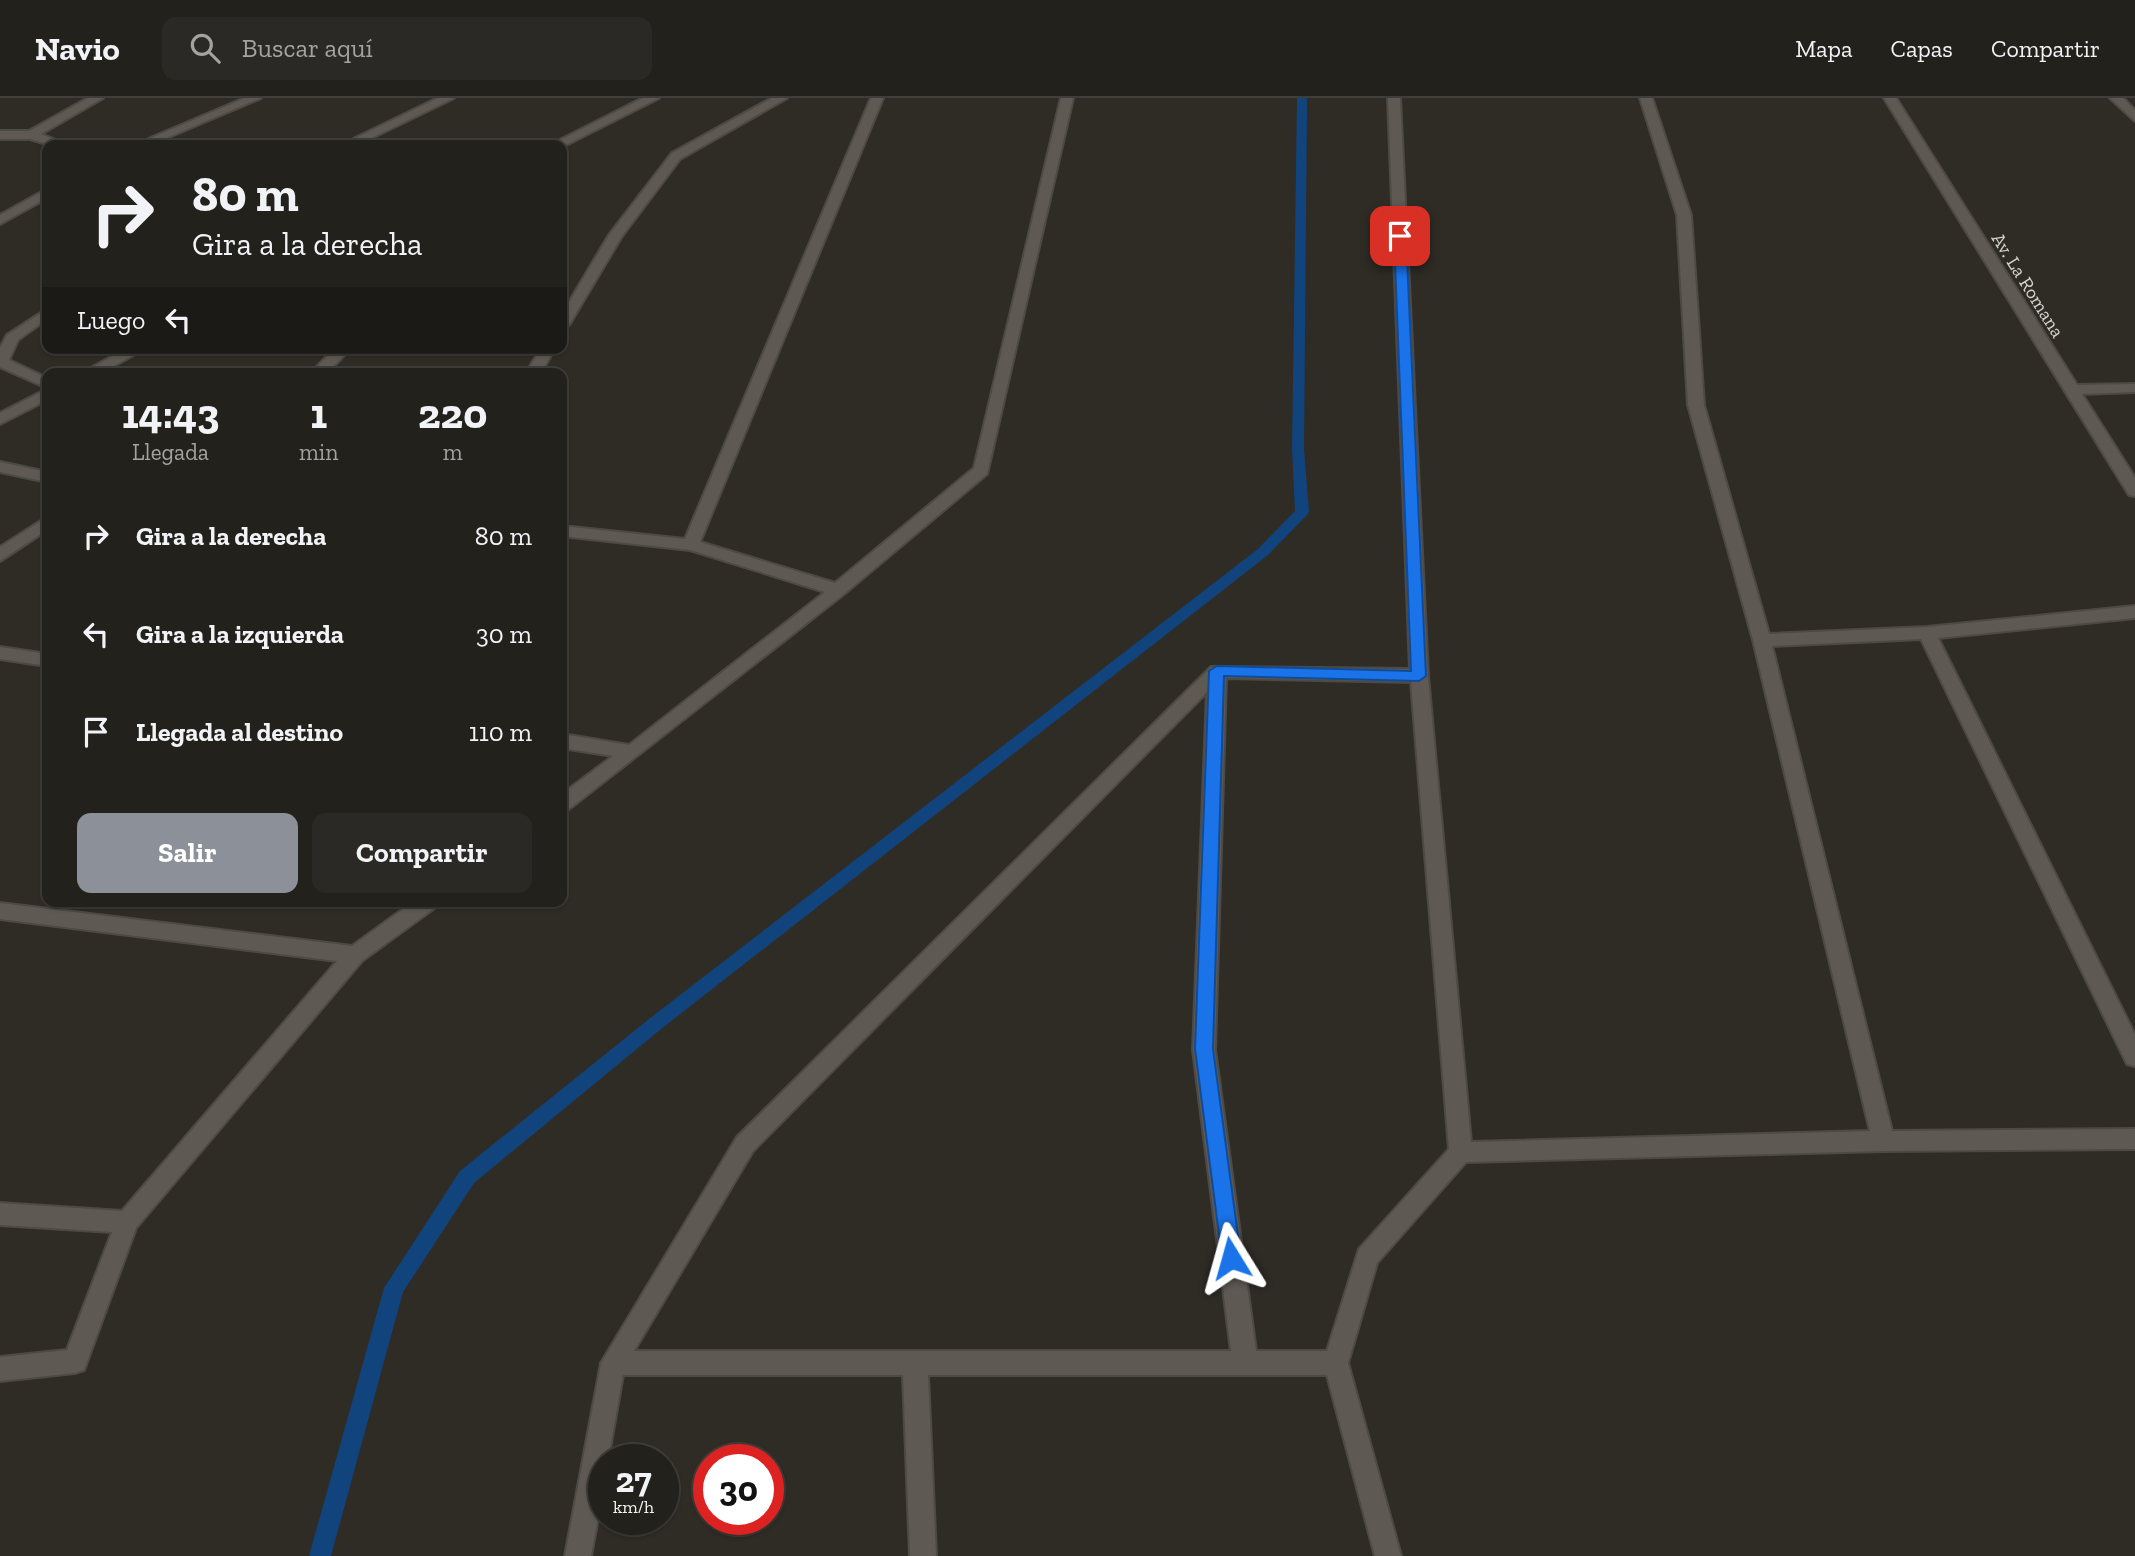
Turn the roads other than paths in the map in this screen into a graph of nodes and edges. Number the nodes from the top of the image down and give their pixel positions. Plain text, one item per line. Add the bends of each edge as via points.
1 (97, 98) edge
2 (255, 98) edge
3 (448, 98) edge
4 (653, 98) edge
5 (781, 98) edge
6 (877, 98) edge
7 (1067, 98) edge
8 (1394, 98) edge
9 (1646, 98) edge
10 (1890, 98) edge
11 (2116, 98) edge
12 (2135, 117) edge
13 (0, 135) edge
14 (31, 135) junction
15 (46, 140) edge
16 (152, 140) edge
17 (358, 140) edge
18 (566, 140) edge
19 (42, 196) edge
20 (0, 219) edge
21 (42, 317) edge
22 (567, 317) edge
23 (127, 354) edge
24 (338, 354) edge
25 (99, 368) edge
26 (323, 368) edge
27 (42, 382) edge
28 (2135, 388) edge
29 (2070, 390) junction
30 (42, 397) edge
31 (0, 419) edge
32 (0, 467) edge
33 (42, 476) edge
34 (2135, 491) edge
35 (42, 526) edge
36 (567, 532) edge
37 (691, 545) junction
38 (0, 555) edge
39 (838, 590) junction
40 (2135, 612) edge
41 (1927, 633) junction
42 (1762, 640) junction
43 (0, 653) edge
44 (42, 659) edge
45 (1217, 671) junction
46 (1419, 676) junction
47 (567, 742) edge
48 (632, 752) junction
49 (567, 800) edge
50 (421, 907) edge
51 (0, 911) edge
52 (355, 956) junction
53 (2135, 1057) edge
54 (2135, 1139) edge
55 (1882, 1141) junction
56 (1461, 1152) junction
57 (0, 1214) edge
58 (127, 1222) junction
59 (915, 1362) junction
60 (613, 1363) junction
61 (1245, 1363) junction
62 (1336, 1363) junction
63 (0, 1369) edge
64 (578, 1556) edge
65 (923, 1556) edge
66 (1388, 1556) edge

1 - 14 street
2 - 16 street
3 - 17 street
4 - 18 street
5 - 22 street via 676,156 616,235
6 - 37 street
7 - 39 street via 981,470
8 - 46 street
9 - 42 street via 1684,215 1696,405
10 - 29 street, Av. La Romana
11 - 12 street
13 - 14 street
14 - 15 street
19 - 20 street
21 - 27 street via 12,338 1,362
23 - 25 street
24 - 26 street
28 - 29 street
29 - 34 street, Av. La Romana
30 - 31 street
32 - 33 street
35 - 38 street
36 - 37 street
37 - 39 street
39 - 48 street
40 - 41 street
41 - 42 street
41 - 53 street
42 - 55 street
43 - 44 street
45 - 46 street
45 - 60 street via 745,1144
45 - 61 street via 1204,1049
46 - 56 street
47 - 48 street
48 - 49 street
50 - 52 street
51 - 52 street
52 - 58 street
54 - 55 street
55 - 56 street
56 - 62 street via 1367,1257
57 - 58 street
58 - 63 street via 75,1361
59 - 60 street
59 - 61 street
59 - 65 street
60 - 64 street
61 - 62 street
62 - 66 street

